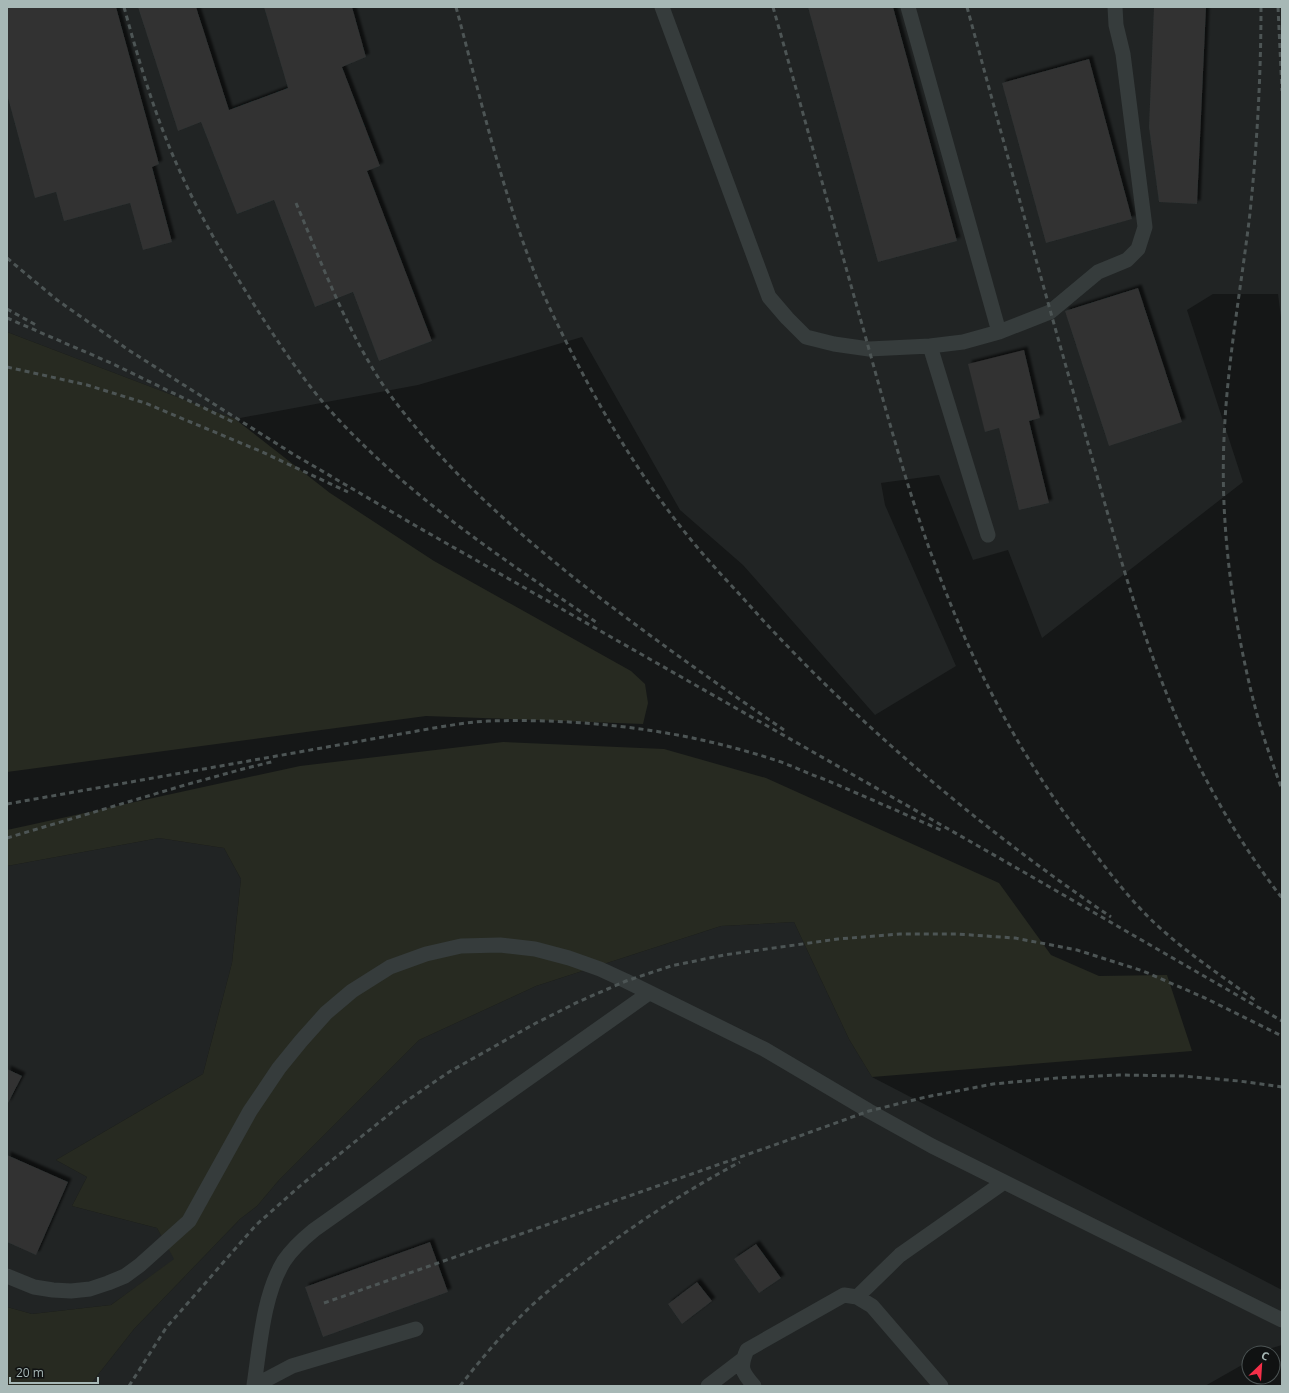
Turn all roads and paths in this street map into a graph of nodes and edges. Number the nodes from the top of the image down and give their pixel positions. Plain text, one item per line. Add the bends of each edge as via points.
1 (662, 7) edge
2 (908, 7) edge
3 (1115, 7) edge
4 (999, 332) junction
5 (930, 346) junction
6 (988, 535) dead end
7 (649, 993) junction
8 (1004, 1182) junction
9 (7, 1276) edge
10 (857, 1297) junction
11 (1282, 1320) edge
12 (416, 1329) dead end
13 (742, 1360) junction
14 (254, 1386) edge
15 (708, 1386) edge
16 (754, 1386) edge
17 (941, 1386) edge

1 - 5 lane via 769,297 806,337 869,349
2 - 4 lane
3 - 4 lane via 1145,228 1138,249 1127,260 1098,272 1050,312
4 - 5 lane via 963,342
5 - 6 lane
7 - 8 lane via 764,1050 925,1142
7 - 9 lane via 600,969 528,948 462,946 426,954 390,967 352,991 326,1013 301,1041 250,1111 189,1221 140,1266 108,1284 71,1291 34,1287
7 - 14 lane via 314,1230 299,1244 278,1272 266,1305
8 - 10 lane via 900,1255
8 - 11 lane
10 - 13 lane via 844,1295 747,1350
10 - 17 lane via 872,1306
12 - 14 lane via 292,1366
13 - 15 lane
13 - 16 lane via 743,1374

